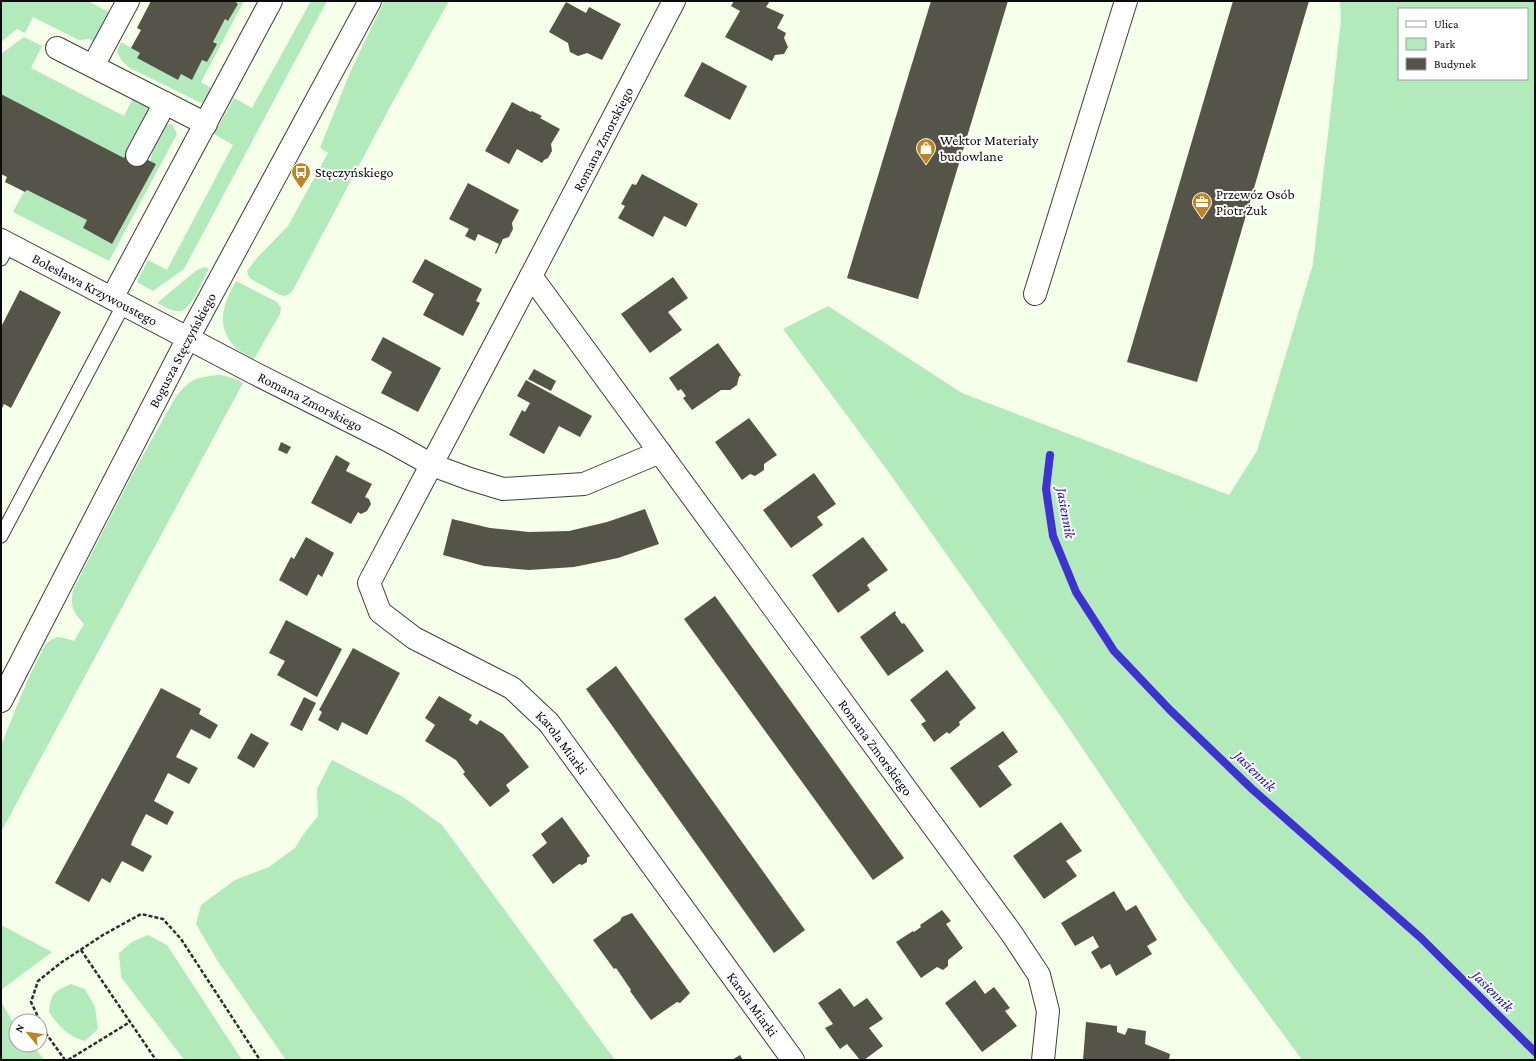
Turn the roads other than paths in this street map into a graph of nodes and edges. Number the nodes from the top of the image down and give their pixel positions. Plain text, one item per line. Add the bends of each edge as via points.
1 (128, 1) edge
2 (271, 1) edge
3 (370, 1) edge
4 (674, 1) edge
5 (1126, 1) edge
6 (57, 48) dead end
7 (93, 66) junction
8 (165, 103) junction
9 (206, 124) junction
10 (137, 155) dead end
11 (4, 248) edge
12 (531, 276) junction
13 (1035, 294) dead end
14 (118, 301) junction
15 (188, 338) junction
16 (660, 452) junction
17 (432, 465) junction
18 (1, 536) edge
19 (1, 701) edge
20 (793, 1060) edge
21 (1043, 1060) edge

1 - 7 street
2 - 9 street
3 - 15 street, Bogusza Stęczyńskiego
4 - 12 street, Romana Zmorskiego
5 - 13 street
6 - 7 street
7 - 8 street
8 - 9 street
8 - 10 street
9 - 14 street
11 - 14 street, Bolesława Krzywoustego
12 - 16 street, Romana Zmorskiego
12 - 17 street, Romana Zmorskiego
14 - 15 street, Bolesława Krzywoustego
14 - 18 lane
15 - 17 street, Romana Zmorskiego
15 - 19 street, Bogusza Stęczyńskiego
16 - 17 street, Romana Zmorskiego via 584,484 503,489
16 - 21 street, Romana Zmorskiego via 1012,934 1039,975 1048,1011
17 - 20 street, Karola Miarki via 369,583 380,612 414,638 512,688 549,723

